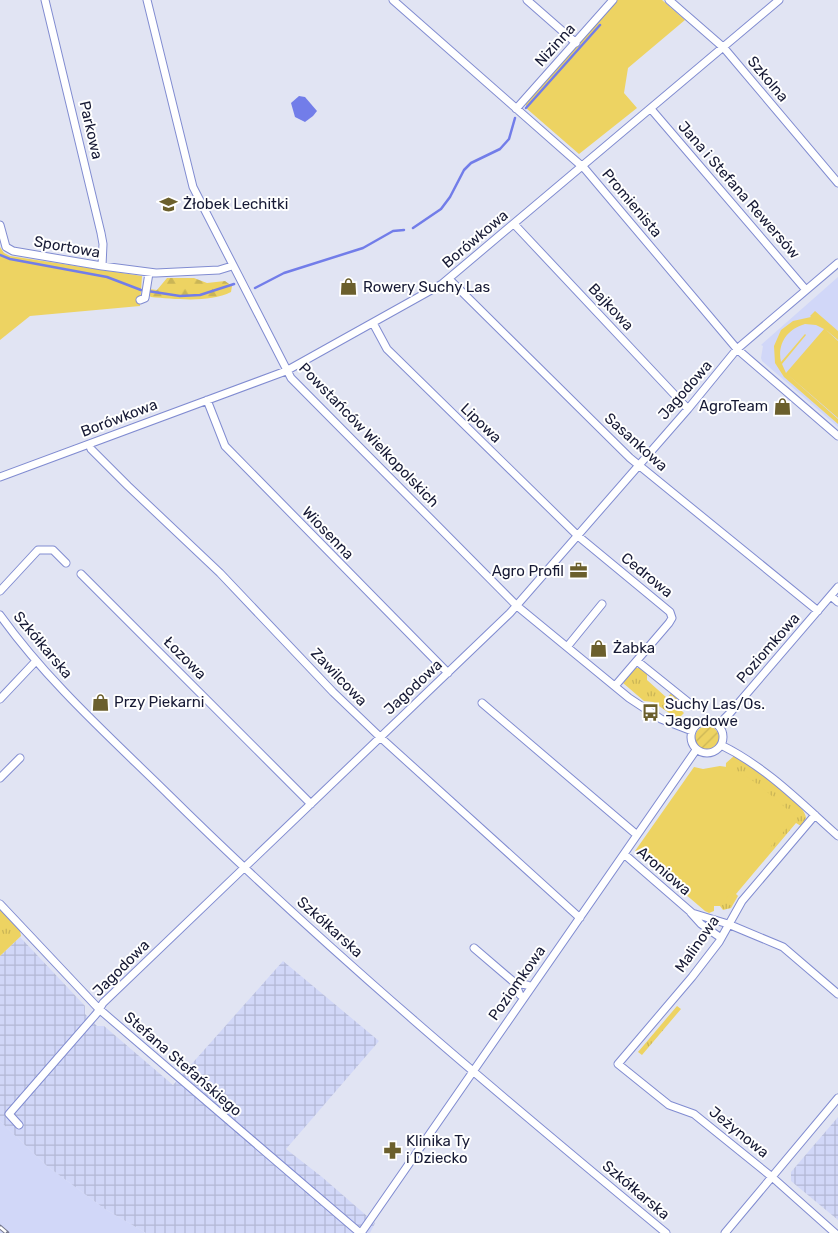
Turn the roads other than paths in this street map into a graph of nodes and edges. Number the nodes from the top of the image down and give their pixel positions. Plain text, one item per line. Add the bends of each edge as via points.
1 (45, 0) edge
2 (147, 0) edge
3 (393, 0) edge
4 (527, 0) edge
5 (613, 0) edge
6 (669, 0) edge
7 (780, 0) edge
8 (576, 43) junction
9 (724, 48) junction
10 (516, 109) junction
11 (651, 109) junction
12 (582, 166) junction
13 (838, 183) edge
14 (514, 224) junction
15 (0, 225) edge
16 (838, 263) edge
17 (102, 266) junction
18 (232, 266) junction
19 (148, 272) junction
20 (448, 279) junction
21 (806, 290) junction
22 (142, 298) dead end
23 (372, 323) junction
24 (737, 349) junction
25 (286, 371) junction
26 (207, 400) junction
27 (688, 408) junction
28 (838, 436) edge
29 (89, 444) junction
30 (639, 465) junction
31 (0, 477) edge
32 (578, 536) junction
33 (66, 563) dead end
34 (81, 574) dead end
35 (838, 587) edge
36 (0, 591) edge
37 (831, 596) junction
38 (838, 602) edge
39 (602, 604) dead end
40 (517, 606) junction
41 (818, 611) junction
42 (0, 615) edge
43 (567, 647) junction
44 (637, 661) junction
45 (35, 662) junction
46 (448, 673) junction
47 (615, 686) junction
48 (0, 699) edge
49 (482, 703) dead end
50 (693, 706) dead end
51 (718, 725) junction
52 (692, 732) junction
53 (380, 737) junction
54 (721, 745) junction
55 (696, 750) junction
56 (20, 758) dead end
57 (0, 778) edge
58 (311, 804) junction
59 (815, 815) junction
60 (637, 834) junction
61 (838, 836) edge
62 (624, 854) junction
63 (243, 868) junction
64 (0, 904) edge
65 (687, 909) junction
66 (580, 918) junction
67 (728, 924) junction
68 (721, 938) junction
69 (474, 948) dead end
70 (515, 983) junction
71 (531, 988) junction
72 (838, 994) edge
73 (524, 998) junction
74 (99, 1009) junction
75 (618, 1064) joint
76 (473, 1071) junction
77 (838, 1098) edge
78 (19, 1125) dead end
79 (772, 1177) junction
80 (361, 1233) edge
81 (666, 1233) edge
82 (725, 1233) edge
83 (835, 1233) edge

1 - 17 street, Parkowa via 104,244
2 - 18 street, Powstańców Wielkopolskich via 190,178
3 - 10 street, Promienista
4 - 8 street
5 - 8 street, Nizinna
6 - 9 street, Szkolna
7 - 9 street, Borówkowa
8 - 10 street, Nizinna
9 - 11 street, Borówkowa
9 - 13 street, Szkolna
10 - 12 street, Promienista
11 - 12 street, Borówkowa
11 - 21 street, Jana i Stefana Rewersów
12 - 14 street, Borówkowa
12 - 24 street, Promienista
14 - 20 street, Borówkowa
14 - 27 street, Bajkowa
15 - 17 street, Sportowa via 5,244 11,251
16 - 21 street, Jagodowa
17 - 19 street, Sportowa
18 - 19 street, Sportowa via 219,270
18 - 25 street, Powstańców Wielkopolskich
19 - 22 street
20 - 23 street, Borówkowa
20 - 30 street, Sasankowa
21 - 24 street, Jagodowa
23 - 25 street, Borówkowa
23 - 32 street, Lipowa via 393,355
24 - 27 street, Jagodowa
24 - 28 street, Promienista
25 - 26 street, Borówkowa
25 - 40 street, Powstańców Wielkopolskich
26 - 29 street, Borówkowa
26 - 46 street, Wiosenna via 225,446
27 - 30 street, Jagodowa
29 - 31 street, Borówkowa
29 - 53 street, Zawilcowa
30 - 32 street, Jagodowa
30 - 41 street, Sasankowa
32 - 40 street, Jagodowa
32 - 44 street, Cedrowa via 670,612 672,618
33 - 36 street via 53,550 38,550
34 - 58 street, Łozowa
35 - 37 street, Poziomkowa
37 - 38 street
37 - 41 street, Poziomkowa
39 - 43 street
40 - 43 street, Powstańców Wielkopolskich
40 - 46 street, Jagodowa
41 - 51 street, Poziomkowa
42 - 45 street, Szkółkarska
43 - 47 street, Powstańców Wielkopolskich
44 - 47 street, Cedrowa
44 - 50 street
45 - 48 street
45 - 63 street, Szkółkarska
46 - 53 street, Jagodowa
47 - 52 street, Powstańców Wielkopolskich via 651,713
49 - 60 street
51 - 52 street via 703,722
51 - 54 street via 723,736
52 - 55 street via 690,740
53 - 58 street, Jagodowa
53 - 66 street, Zawilcowa
54 - 55 street via 710,754
54 - 59 street via 760,767
55 - 60 street, Poziomkowa
56 - 57 street
58 - 63 street, Jagodowa
59 - 61 street
59 - 67 street, Malinowa via 742,900
60 - 62 street, Poziomkowa
62 - 65 street, Aroniowa
62 - 66 street, Poziomkowa
63 - 74 street, Jagodowa
63 - 76 street, Szkółkarska
64 - 74 street, Stefana Stefańskiego
65 - 67 street, Aroniowa
65 - 68 street, Aroniowa
66 - 71 street, Poziomkowa
67 - 68 street, Malinowa
67 - 72 street, Aroniowa via 783,947
68 - 75 street, Malinowa
69 - 70 street
70 - 71 street
70 - 73 street
71 - 73 street, Poziomkowa
73 - 76 street, Poziomkowa
74 - 78 street, Jagodowa via 9,1114
74 - 80 street, Stefana Stefańskiego
75 - 79 street, Jeżynowa via 669,1105 694,1114
76 - 80 street, Poziomkowa
76 - 81 street, Szkółkarska
77 - 79 street
79 - 82 street
79 - 83 street, Jeżynowa

